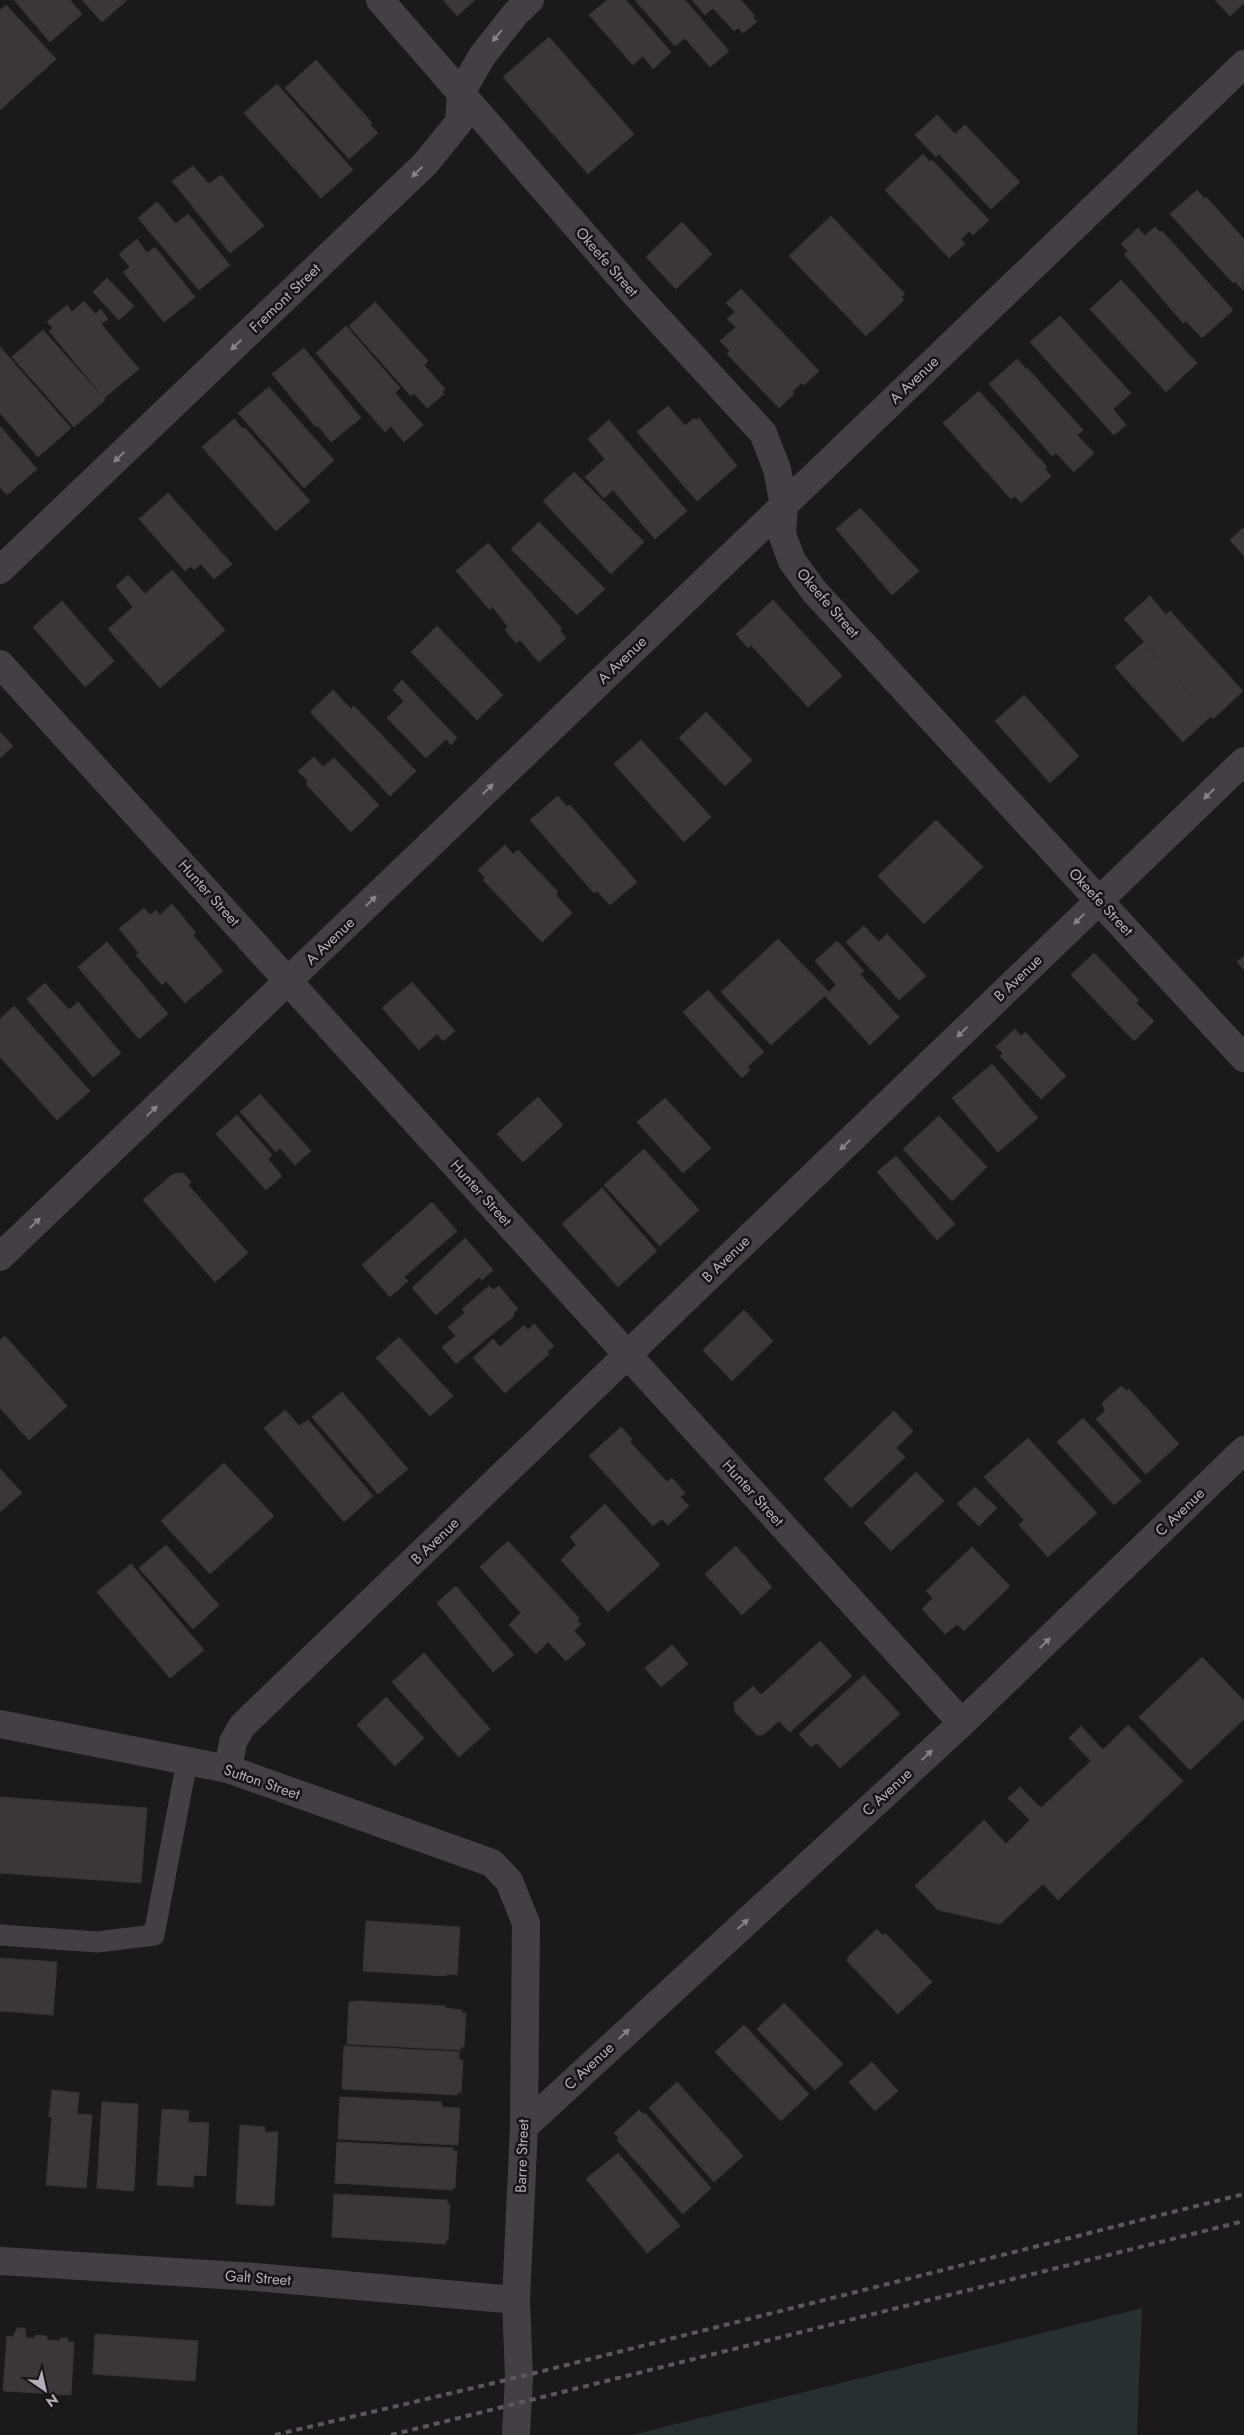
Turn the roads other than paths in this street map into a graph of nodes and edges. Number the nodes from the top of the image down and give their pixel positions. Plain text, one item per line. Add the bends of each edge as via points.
1 (380, 0) edge
2 (530, 0) edge
3 (1244, 64) edge
4 (461, 93) junction
5 (784, 505) junction
6 (0, 570) edge
7 (0, 664) edge
8 (1244, 760) edge
9 (1099, 900) junction
10 (288, 980) junction
11 (1244, 1058) edge
12 (0, 1257) edge
13 (627, 1355) junction
14 (1244, 1450) edge
15 (962, 1723) junction
16 (0, 1724) edge
17 (187, 1761) junction
18 (228, 1770) junction
19 (509, 1881) joint
20 (0, 1935) edge
21 (524, 2127) junction
22 (0, 2261) edge
23 (516, 2300) junction
24 (516, 2435) edge

1 - 4 street, Okeefe Street
2 -> 4 street, Fremont Street via 482,56
3 - 5 street, A Avenue
4 - 5 street, Okeefe Street via 637,296 763,434 777,469
4 -> 6 street, Fremont Street via 459,122 426,163
5 - 9 street, Okeefe Street via 782,534 792,561 814,591
10 -> 5 street, A Avenue
7 - 10 street, Hunter Street
8 -> 9 street, B Avenue
9 - 11 street, Okeefe Street
9 -> 13 street, B Avenue
12 -> 10 street, A Avenue
10 - 13 street, Hunter Street
13 - 15 street, Hunter Street
13 - 18 street, B Avenue via 242,1726 233,1742
15 -> 14 street, C Avenue
21 -> 15 street, C Avenue
16 - 17 street, Sutton Street
17 - 18 street, Sutton Street
17 - 20 lane via 154,1935 97,1942
18 - 19 street, Sutton Street via 492,1863
19 - 21 street, Barre Street via 526,1923
21 - 23 street, Barre Street
22 - 23 street, Galt Street via 255,2277
23 - 24 street, Barre Street via 519,2377

